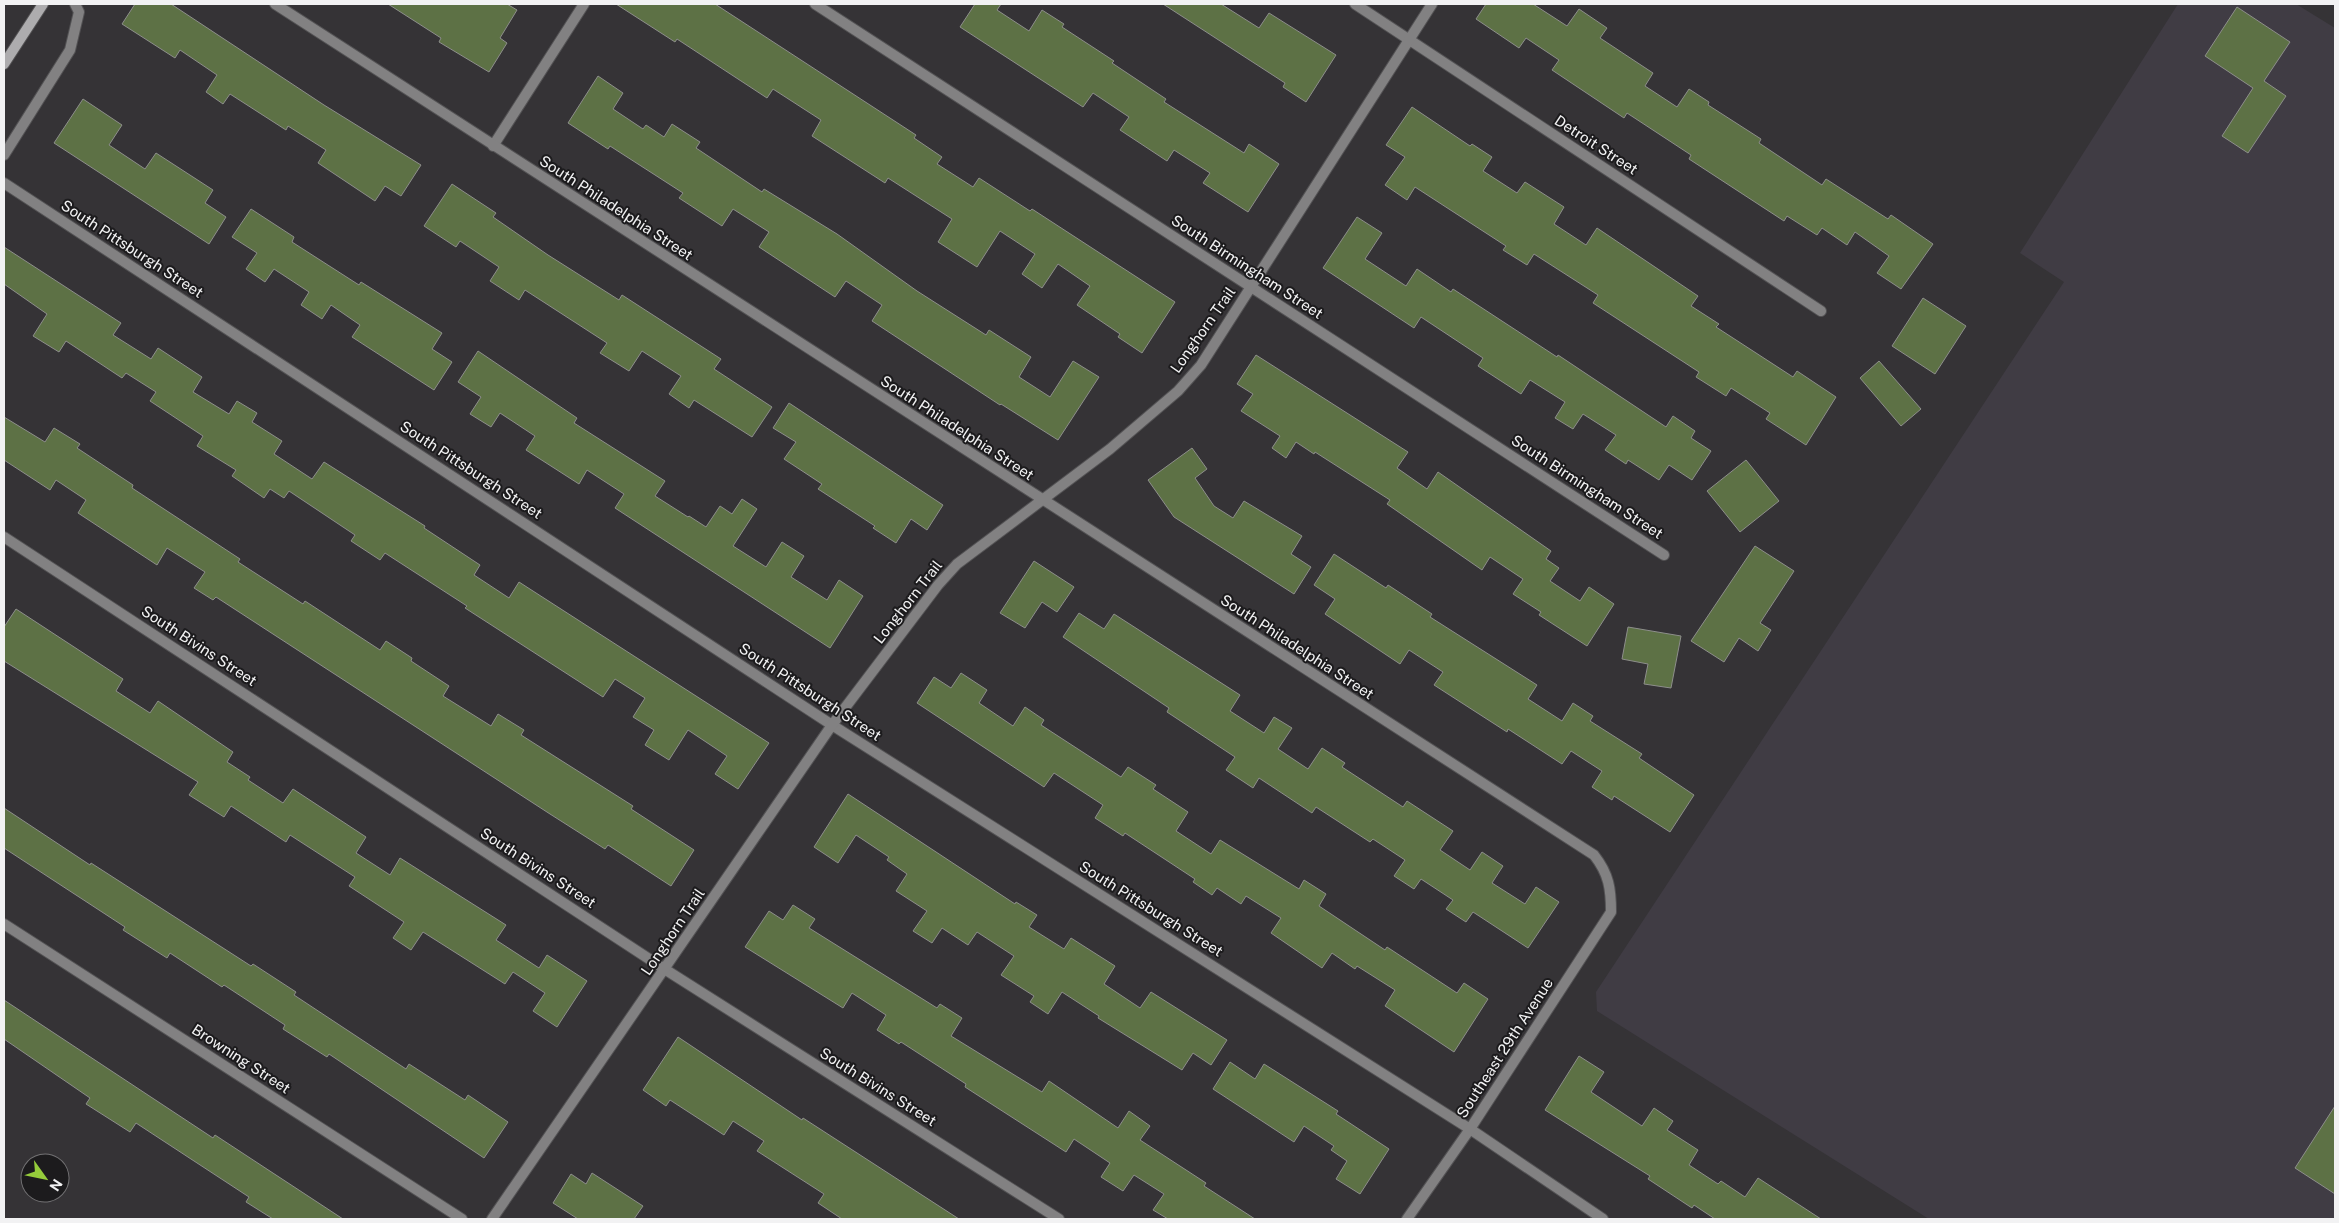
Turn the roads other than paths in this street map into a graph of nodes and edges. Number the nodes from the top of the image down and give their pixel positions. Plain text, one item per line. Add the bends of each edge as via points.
1 (43, 4) edge
2 (75, 4) edge
3 (275, 4) edge
4 (584, 4) edge
5 (815, 4) edge
6 (1355, 4) edge
7 (1432, 4) edge
8 (1409, 39) junction
9 (4, 64) edge
10 (493, 146) junction
11 (4, 155) edge
12 (4, 183) edge
13 (1251, 287) junction
14 (1821, 311) dead end
15 (1041, 500) junction
16 (4, 537) edge
17 (1664, 555) dead end
18 (832, 725) junction
19 (1611, 886) joint
20 (4, 924) edge
21 (666, 970) junction
22 (1470, 1129) junction
23 (462, 1219) edge
24 (492, 1219) edge
25 (1059, 1219) edge
26 (1407, 1219) edge
27 (1603, 1219) edge

1 - 9 main road
2 - 11 street via 79,12 70,50
3 - 10 street, South Philadelphia Street
4 - 10 street
5 - 13 street, South Birmingham Street
6 - 8 street, Detroit Street
7 - 8 street, Longhorn Trail
8 - 13 street, Longhorn Trail
8 - 14 street, Detroit Street
10 - 15 street, South Philadelphia Street
12 - 18 street, South Pittsburgh Street
13 - 15 street, Longhorn Trail via 1200,365 1178,391 1110,449
13 - 17 street, South Birmingham Street
15 - 18 street, Longhorn Trail via 957,564
15 - 19 street, South Philadelphia Street via 1594,855 1604,867
16 - 21 street, South Bivins Street
18 - 21 street, Longhorn Trail
18 - 22 street, South Pittsburgh Street
19 - 22 street, Southeast 29th Avenue via 1611,912
20 - 23 street, Browning Street
21 - 24 street, Longhorn Trail
21 - 25 street, South Bivins Street
22 - 26 street, Southeast 29th Avenue
22 - 27 street, South Pittsburgh Street

